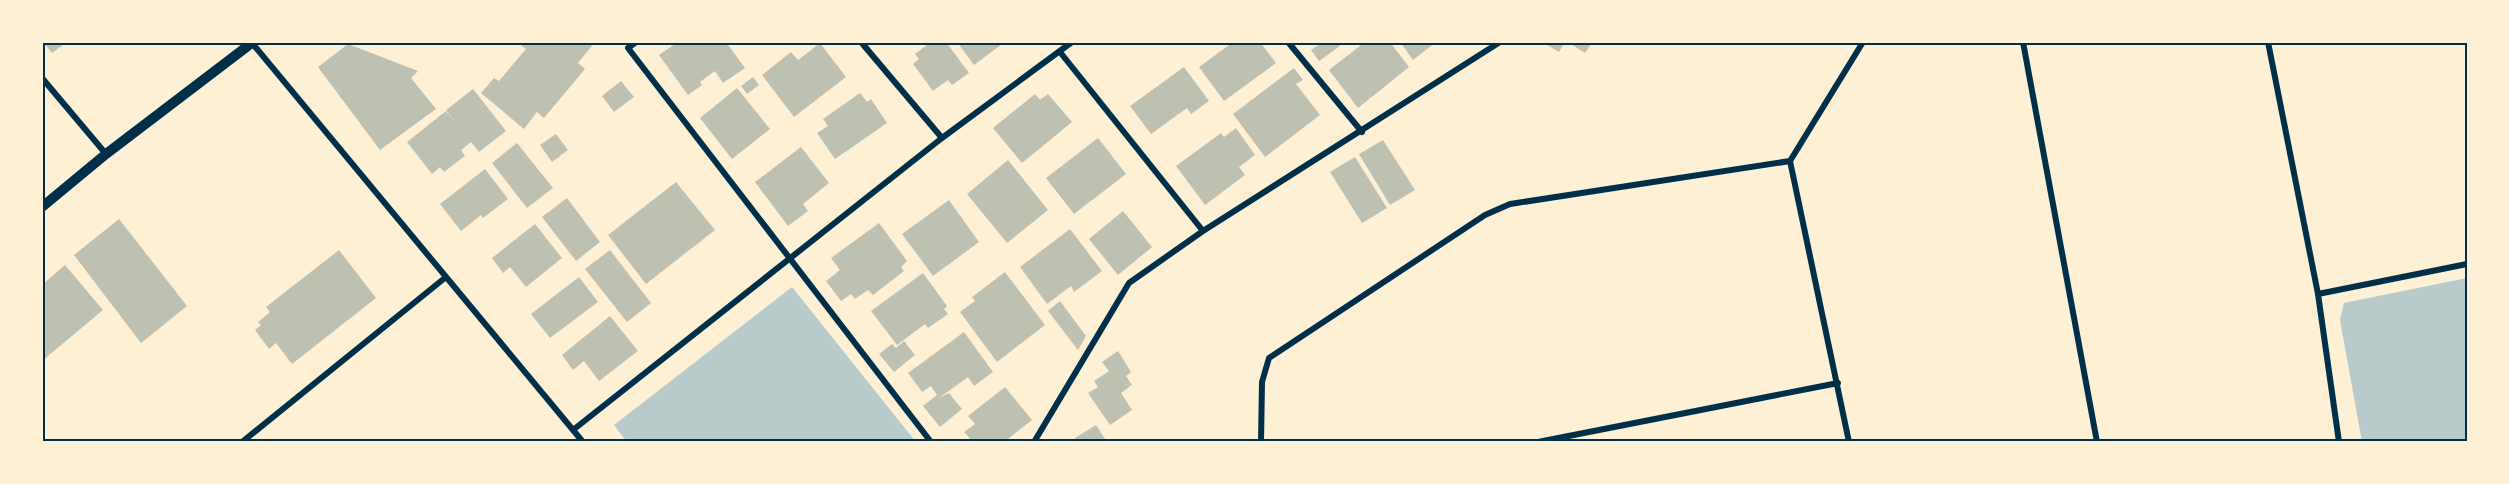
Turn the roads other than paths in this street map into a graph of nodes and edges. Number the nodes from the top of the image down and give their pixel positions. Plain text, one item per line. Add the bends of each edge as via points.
1 (253, 42) edge
2 (636, 42) edge
3 (861, 42) edge
4 (1072, 42) edge
5 (1287, 42) edge
6 (1500, 42) edge
7 (1863, 42) edge
8 (2022, 42) edge
9 (2268, 42) edge
10 (1060, 52) junction
11 (42, 78) edge
12 (1362, 132) junction
13 (942, 138) junction
14 (106, 154) junction
15 (1790, 161) junction
16 (42, 207) edge
17 (1203, 231) junction
18 (789, 258) junction
19 (2467, 264) edge
20 (446, 277) junction
21 (2318, 294) junction
22 (1838, 383) junction
23 (573, 430) junction
24 (242, 442) edge
25 (583, 442) edge
26 (931, 442) edge
27 (1034, 442) edge
28 (1261, 442) edge
29 (1538, 442) edge
30 (1849, 442) edge
31 (2097, 442) edge
32 (2339, 442) edge

1 - 14 street
1 - 20 street
2 - 18 street via 628,48
3 - 13 street
4 - 10 street
5 - 12 street
6 - 12 street
7 - 15 street
8 - 31 street
9 - 21 street
10 - 13 street
10 - 17 street
11 - 14 street
12 - 17 street
13 - 18 street
14 - 16 street
15 - 22 street
15 - 28 street via 1510,204 1485,215 1269,358 1262,382
17 - 27 street via 1129,283
18 - 23 street
18 - 26 street
19 - 21 street
20 - 23 street
20 - 24 street
21 - 32 street
22 - 29 street
22 - 30 street
23 - 25 street

